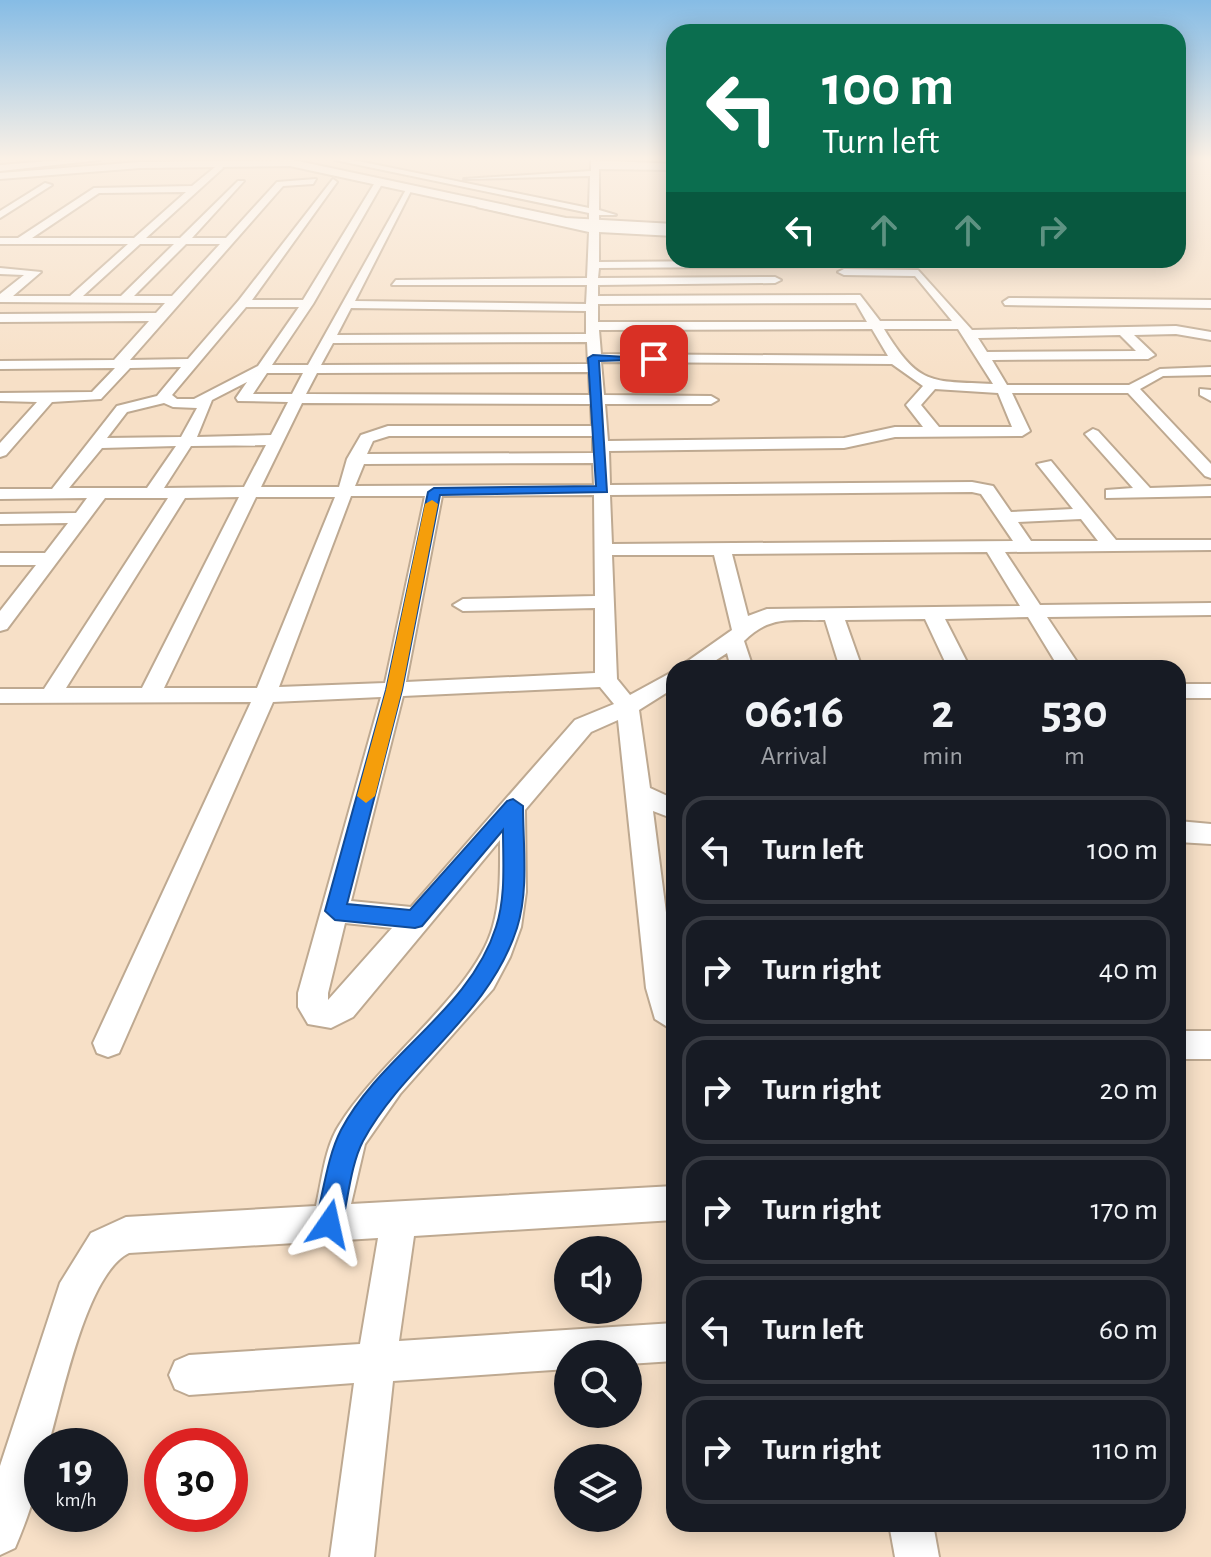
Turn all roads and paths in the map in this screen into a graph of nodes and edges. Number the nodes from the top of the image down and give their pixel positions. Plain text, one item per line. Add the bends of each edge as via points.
1 (32, 233) edge
2 (146, 233) edge
3 (190, 233) edge
4 (236, 233) edge
5 (295, 233) edge
6 (361, 233) edge
7 (371, 233) edge
8 (597, 233) edge
9 (0, 241) edge
10 (19, 241) junction
11 (182, 241) junction
12 (229, 241) junction
13 (135, 242) junction
14 (647, 245) dead end
15 (666, 245) edge
16 (0, 254) edge
17 (352, 258) junction
18 (687, 268) edge
19 (842, 268) edge
20 (854, 268) edge
21 (0, 271) edge
22 (592, 273) junction
23 (775, 280) dead end
24 (396, 283) dead end
25 (73, 299) junction
26 (125, 299) junction
27 (860, 299) junction
28 (179, 300) junction
29 (1009, 302) dead end
30 (243, 303) junction
31 (307, 304) junction
32 (348, 304) junction
33 (592, 304) junction
34 (1211, 304) edge
35 (163, 317) junction
36 (0, 318) edge
37 (876, 324) junction
38 (965, 330) junction
39 (1123, 331) junction
40 (592, 332) junction
41 (1211, 336) edge
42 (329, 339) junction
43 (985, 356) junction
44 (896, 360) junction
45 (122, 363) junction
46 (191, 363) junction
47 (594, 363) junction
48 (0, 365) edge
49 (261, 369) junction
50 (313, 369) junction
51 (1211, 371) edge
52 (931, 385) junction
53 (1003, 389) junction
54 (1132, 389) junction
55 (0, 397) edge
56 (48, 398) junction
57 (166, 398) junction
58 (243, 398) junction
59 (297, 398) junction
60 (711, 400) dead end
61 (596, 401) junction
62 (200, 404) junction
63 (935, 432) junction
64 (1093, 434) dead end
65 (276, 440) junction
66 (187, 441) junction
67 (94, 445) junction
68 (601, 445) junction
69 (0, 452) edge
70 (355, 459) junction
71 (1045, 464) dead end
72 (1211, 473) edge
73 (602, 490) junction
74 (343, 491) junction
75 (1211, 491) edge
76 (153, 492) junction
77 (180, 492) junction
78 (252, 492) junction
79 (434, 492) junction
80 (57, 493) junction
81 (100, 493) junction
82 (1146, 493) junction
83 (0, 494) edge
84 (1112, 494) dead end
85 (1085, 514) junction
86 (1005, 517) junction
87 (81, 518) junction
88 (0, 519) edge
89 (1211, 545) edge
90 (993, 548) junction
91 (1027, 548) junction
92 (1113, 548) junction
93 (722, 549) junction
94 (603, 550) junction
95 (0, 559) edge
96 (51, 559) junction
97 (604, 602) junction
98 (8, 605) edge
99 (463, 605) dead end
100 (1211, 609) edge
101 (1034, 610) junction
102 (932, 613) junction
103 (833, 614) junction
104 (0, 625) edge
105 (738, 636) junction
106 (701, 660) edge
107 (741, 660) edge
108 (848, 660) edge
109 (955, 660) edge
110 (1065, 660) edge
111 (606, 680) junction
112 (666, 683) edge
113 (394, 690) junction
114 (1186, 692) edge
115 (150, 694) junction
116 (1209, 694) edge
117 (265, 695) junction
118 (0, 696) edge
119 (50, 696) junction
120 (628, 707) junction
121 (640, 794) junction
122 (513, 806) junction
123 (666, 806) edge
124 (1186, 834) edge
125 (1211, 834) edge
126 (335, 911) junction
127 (415, 919) junction
128 (666, 1009) edge
129 (108, 1043) dead end
130 (1186, 1045) edge
131 (1211, 1045) edge
132 (666, 1204) edge
133 (399, 1221) junction
134 (329, 1224) junction
135 (666, 1343) edge
136 (376, 1362) junction
137 (189, 1375) dead end
138 (912, 1532) edge
139 (0, 1533) edge
140 (352, 1557) edge
141 (917, 1557) edge

1 - 10 street
2 - 13 street
3 - 11 street
4 - 12 street
5 - 30 street
6 - 17 street
7 - 17 street
8 - 22 street
9 - 10 street
10 - 13 street
10 - 16 street
11 - 12 street
11 - 13 street
11 - 26 street
12 - 28 street
13 - 25 street
14 - 15 street
17 - 31 street
17 - 32 street
18 - 22 street
19 - 27 street
20 - 38 street via 918,273
21 - 25 street via 35,272 1,299
22 - 23 street
22 - 24 street
22 - 33 street
25 - 26 street
26 - 28 street
27 - 33 street
27 - 37 street
28 - 35 street
29 - 34 street
30 - 31 street
30 - 46 street
31 - 49 street
32 - 33 street
32 - 42 street
33 - 40 street
35 - 36 street
35 - 45 street
37 - 38 street
37 - 40 street
37 - 44 street
38 - 39 street
38 - 43 street
39 - 41 street via 1184,330
39 - 43 street via 1148,355
40 - 42 street
40 - 47 street
42 - 50 street
43 - 53 street
44 - 47 street
44 - 52 street via 903,370
45 - 46 street
45 - 48 street
45 - 56 street via 96,396
46 - 57 street
47 - 50 street
47 - 61 street
49 - 50 street
49 - 58 street
49 - 62 street
50 - 59 street
51 - 54 street via 1150,373
52 - 53 street
52 - 63 street via 913,405
53 - 54 street
53 - 63 street via 1022,431
54 - 72 street
55 - 56 street
56 - 69 street
57 - 62 street
57 - 67 street via 128,405
58 - 59 street
58 - 62 street
59 - 61 street
59 - 65 street
60 - 61 street
61 - 68 street
62 - 66 street
63 - 68 street via 883,433 844,443
64 - 82 street
65 - 66 street
65 - 78 street
66 - 67 street
66 - 76 street
67 - 80 street
68 - 70 street
68 - 70 street via 388,431 366,438
68 - 73 street
70 - 74 street
71 - 85 street
73 - 79 street
73 - 86 street via 972,487 987,490
73 - 94 street
74 - 78 street
74 - 79 street
74 - 117 street
75 - 82 street
76 - 77 street
76 - 81 street
77 - 78 street
77 - 119 street
78 - 115 street
79 - 113 street
80 - 81 street
80 - 83 street
81 - 87 street
82 - 84 street
85 - 86 street
85 - 92 street
86 - 91 street
87 - 88 street
87 - 96 street
89 - 92 street
90 - 91 street
90 - 93 street
90 - 101 street
91 - 92 street
93 - 94 street
93 - 105 street
94 - 97 street
95 - 96 street
96 - 98 street
97 - 99 street
97 - 111 street
98 - 104 street
100 - 101 street
101 - 102 street
101 - 110 street
102 - 103 street
102 - 109 street
103 - 105 street via 767,615
103 - 108 street
105 - 106 street
105 - 107 street
111 - 113 street
111 - 120 street
112 - 120 street
113 - 117 street
113 - 126 street
114 - 116 street
115 - 117 street
115 - 119 street
117 - 129 street
118 - 119 street
120 - 121 street
120 - 122 street via 583,726
121 - 123 street
121 - 128 street
122 - 127 street
122 - 134 street via 513,892 496,957 483,980 389,1083 350,1137
124 - 125 street
126 - 127 street
126 - 127 street via 313,993 319,1014 342,1007
130 - 131 street
132 - 133 street
133 - 134 street
133 - 136 street
134 - 139 street via 126,1235 104,1246 78,1283
135 - 136 street
136 - 137 street
136 - 140 street
138 - 141 street

